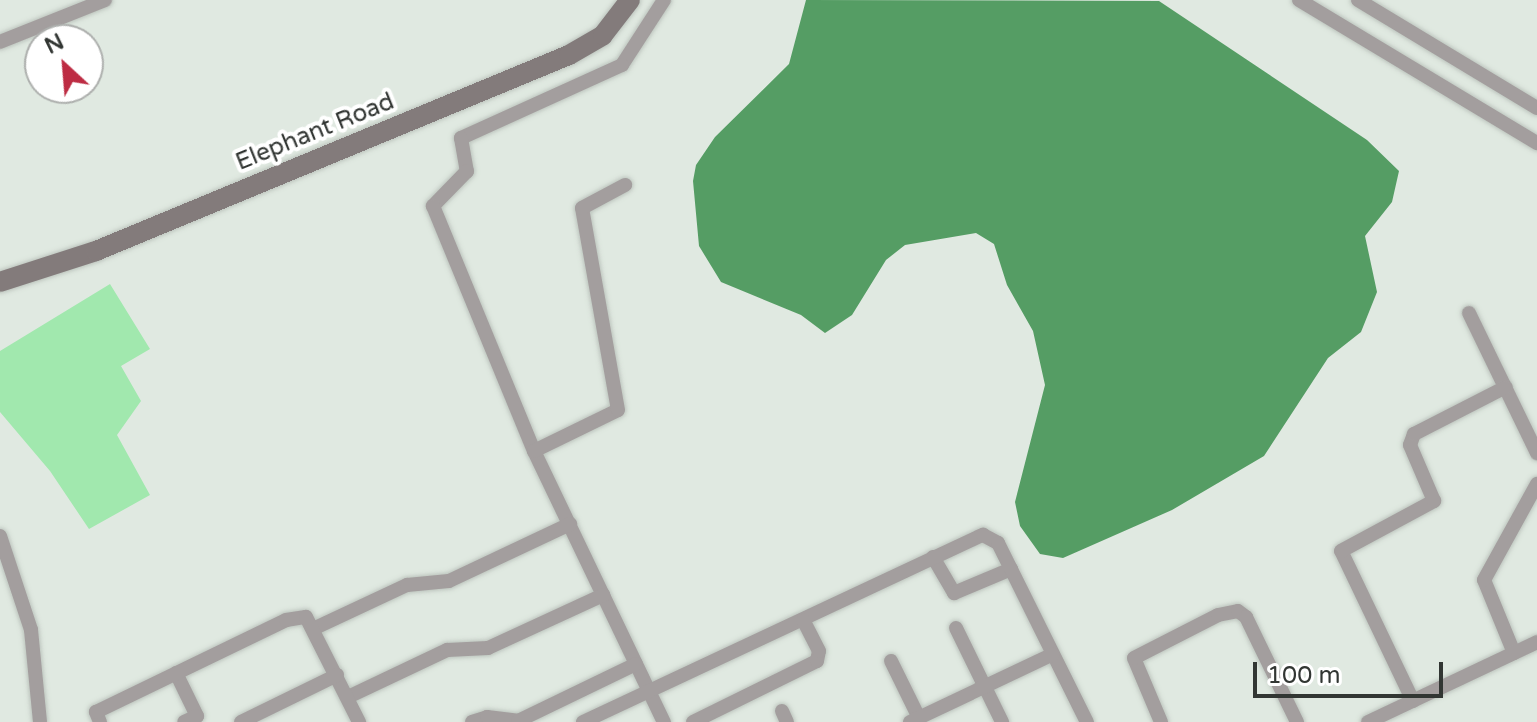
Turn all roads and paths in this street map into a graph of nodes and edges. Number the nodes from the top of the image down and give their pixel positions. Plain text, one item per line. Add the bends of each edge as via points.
1 (105, 0) edge
2 (630, 0) edge
3 (664, 0) edge
4 (1299, 0) edge
5 (1358, 0) edge
6 (0, 42) edge
7 (1537, 108) edge
8 (1537, 143) edge
9 (625, 185) dead end
10 (0, 282) edge
11 (1469, 313) dead end
12 (1506, 387) junction
13 (534, 451) junction
14 (1537, 453) edge
15 (1537, 484) edge
16 (570, 524) junction
17 (0, 536) edge
18 (933, 557) junction
19 (1011, 569) junction
20 (603, 595) junction
21 (804, 621) junction
22 (315, 628) junction
23 (956, 628) dead end
24 (1537, 642) edge
25 (1514, 653) junction
26 (1053, 654) junction
27 (891, 661) dead end
28 (636, 664) junction
29 (176, 673) junction
30 (337, 675) junction
31 (985, 687) junction
32 (649, 691) junction
33 (348, 697) junction
34 (1413, 701) junction
35 (915, 720) edge
36 (40, 722) edge
37 (100, 722) edge
38 (184, 722) edge
39 (241, 722) edge
40 (359, 722) edge
41 (472, 722) edge
42 (583, 722) edge
43 (664, 722) edge
44 (693, 722) edge
45 (1002, 722) edge
46 (1087, 722) edge
47 (1161, 722) edge
48 (1297, 722) edge
49 (1368, 722) edge

1 - 6 street
2 - 10 street, Elephant Road via 603,35 569,55 96,251
3 - 13 street via 622,65 461,138 467,171 433,206
4 - 8 street
5 - 7 street
9 - 13 street via 582,208 618,410
11 - 12 street
12 - 14 street
12 - 34 street via 1414,434 1410,445 1434,501 1341,551
13 - 16 street
15 - 25 street via 1484,580
16 - 20 street
16 - 22 street via 449,581 407,585
17 - 36 street via 31,630
18 - 19 street via 983,535 998,543
18 - 19 street via 954,593
18 - 21 street
19 - 26 street
20 - 28 street
20 - 33 street via 488,648 447,650
21 - 32 street
21 - 44 street via 819,651 817,661
22 - 29 street via 306,617 286,620
22 - 30 street
23 - 31 street
24 - 25 street
25 - 34 street
26 - 31 street
26 - 46 street
27 - 35 street
28 - 32 street
28 - 41 street via 518,721 487,717
29 - 37 street via 96,712
29 - 38 street via 197,716
30 - 33 street
30 - 39 street
31 - 35 street
31 - 45 street
32 - 42 street
32 - 43 street
33 - 40 street
34 - 49 street
47 - 48 street via 1134,658 1218,615 1238,611 1246,617

